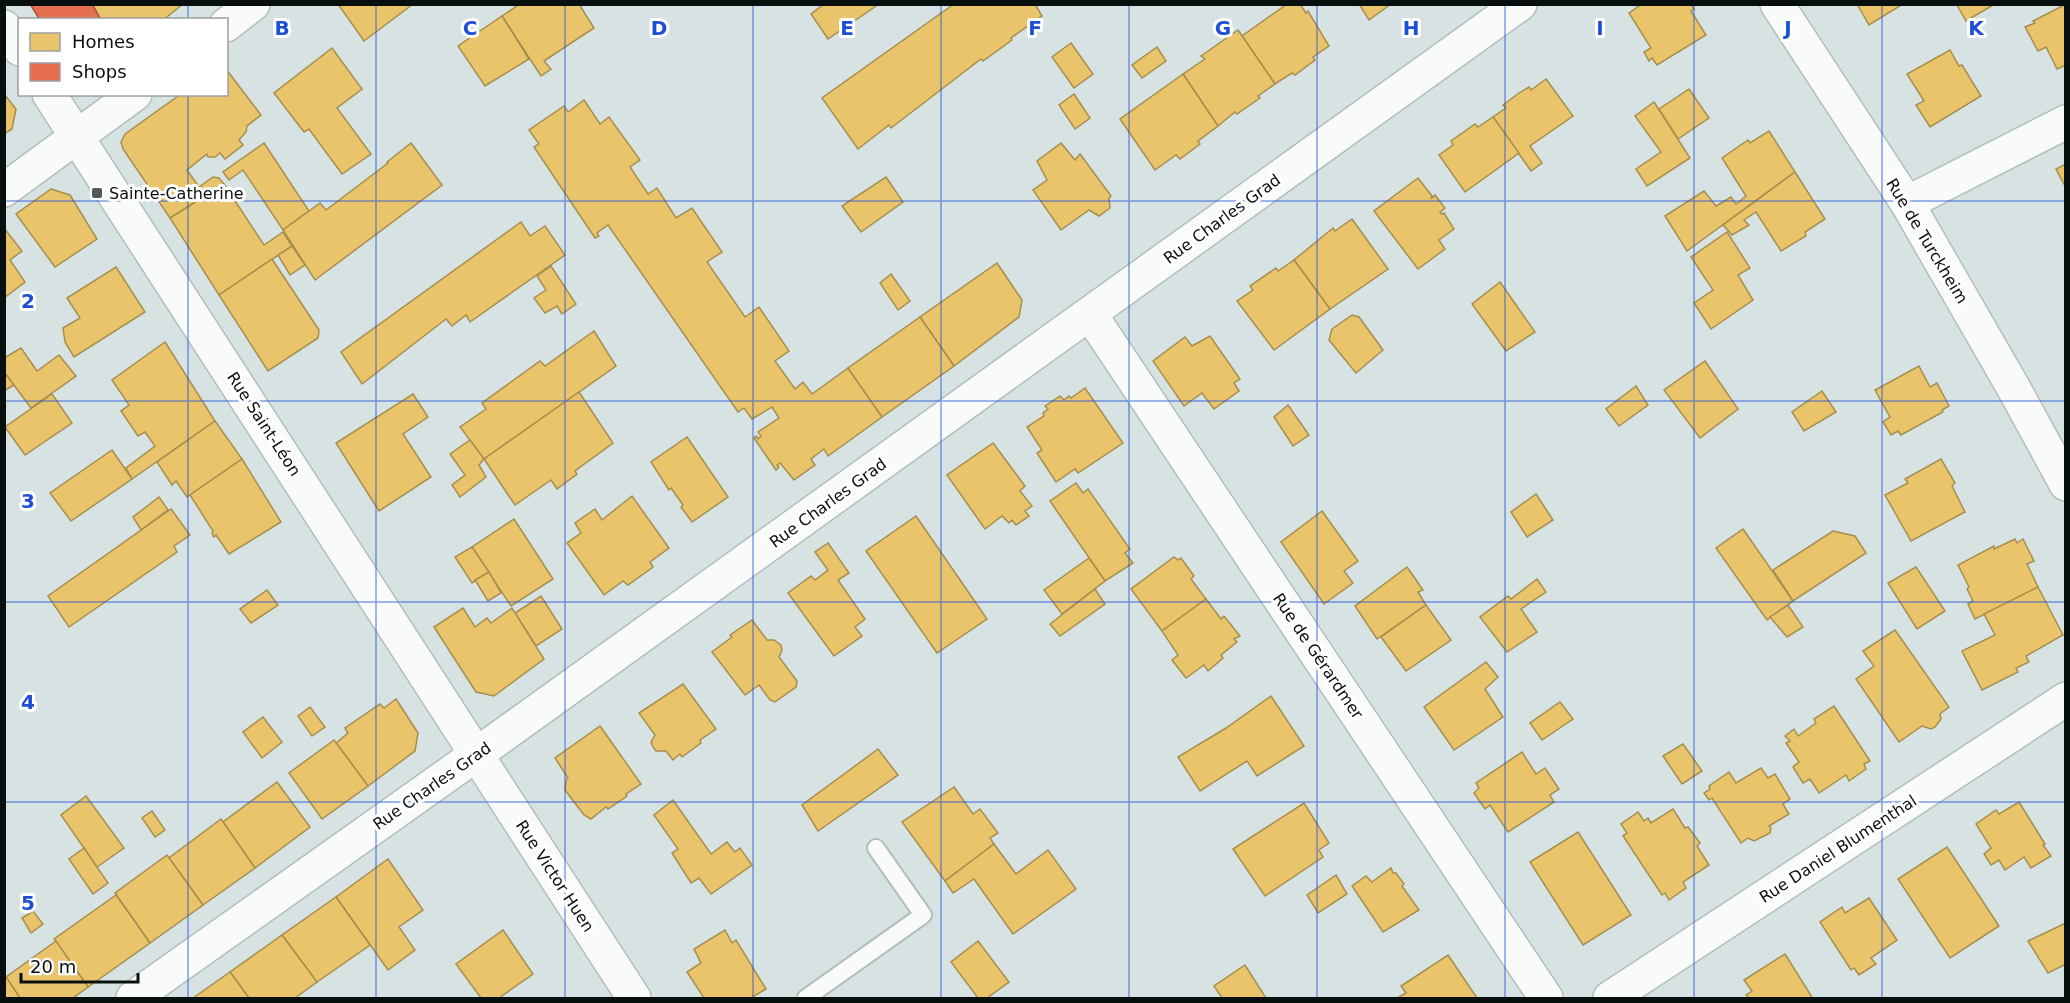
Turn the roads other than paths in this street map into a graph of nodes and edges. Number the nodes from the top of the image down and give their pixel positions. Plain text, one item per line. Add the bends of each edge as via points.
1 (253, 4) edge
2 (1520, 4) edge
3 (1777, 4) edge
4 (228, 23) edge
5 (4, 27) edge
6 (18, 47) edge
7 (50, 96) edge
8 (132, 96) edge
9 (2066, 122) edge
10 (78, 138) junction
11 (4, 190) edge
12 (1907, 203) junction
13 (1090, 314) junction
14 (2066, 484) edge
15 (2066, 699) edge
16 (477, 754) junction
17 (876, 848) dead end
18 (133, 999) edge
19 (634, 999) edge
20 (806, 999) edge
21 (1546, 999) edge
22 (1610, 999) edge

1 - 4 street
2 - 13 street, Rue Charles Grad
3 - 12 street, Rue de Turckheim
5 - 6 street
7 - 10 street, Rue Saint-Léon
8 - 10 street
9 - 12 street
10 - 11 street
10 - 16 street, Rue Saint-Léon
12 - 14 street, Rue de Turckheim
13 - 16 street, Rue Charles Grad
13 - 21 street, Rue de Gérardmer
15 - 22 street, Rue Daniel Blumenthal
16 - 18 street, Rue Charles Grad
16 - 19 street, Rue Victor Huen
17 - 20 lane via 923,915

